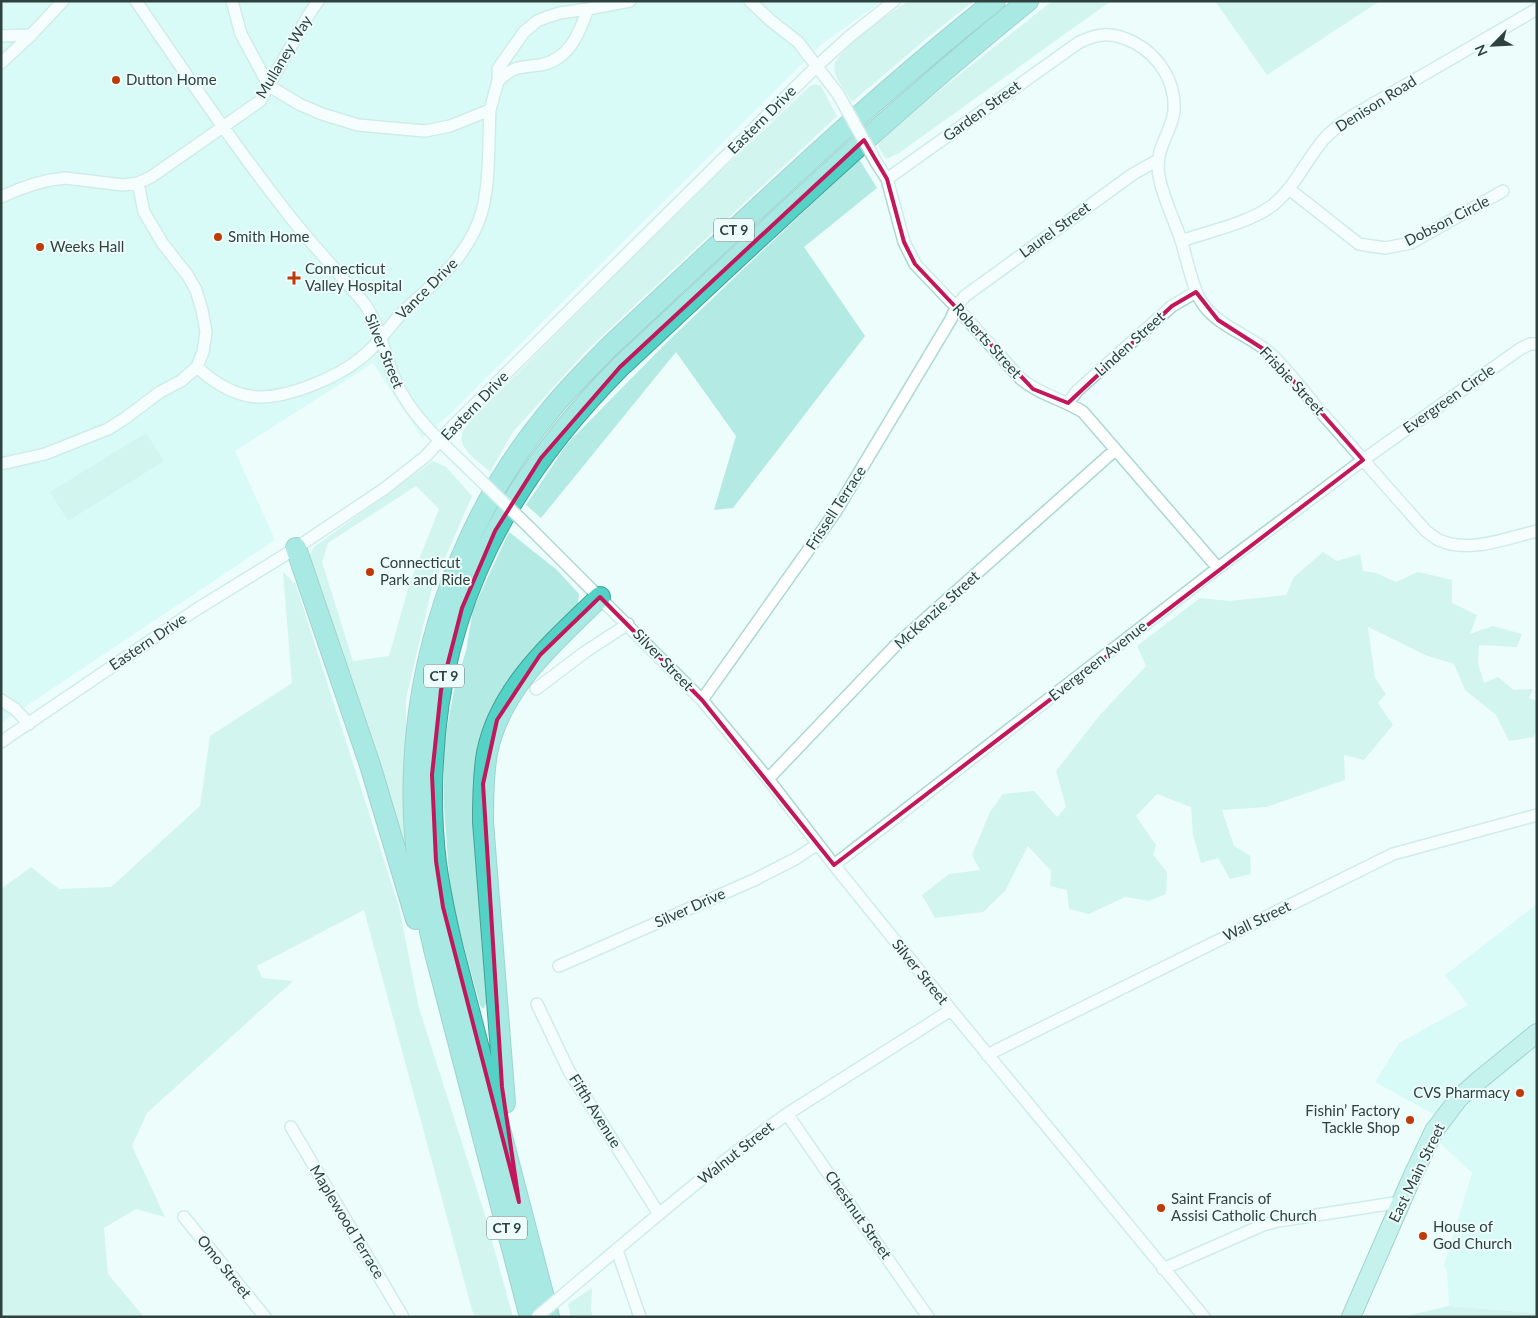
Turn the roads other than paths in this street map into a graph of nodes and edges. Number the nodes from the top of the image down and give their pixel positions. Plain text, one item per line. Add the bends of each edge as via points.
1 (63, 1) edge
2 (136, 1) edge
3 (232, 1) edge
4 (318, 1) edge
5 (630, 1) edge
6 (750, 1) edge
7 (894, 1) edge
8 (995, 1) edge
9 (1028, 1) edge
10 (588, 9) junction
11 (1537, 10) edge
12 (31, 35) junction
13 (1, 36) edge
14 (1078, 43) joint
15 (1, 63) edge
16 (816, 66) junction
17 (498, 81) junction
18 (270, 86) junction
19 (490, 110) junction
20 (223, 128) junction
21 (1158, 160) junction
22 (887, 179) junction
23 (138, 182) junction
24 (1289, 189) junction
25 (1503, 191) dead end
26 (1, 197) edge
27 (1181, 241) junction
28 (1196, 292) junction
29 (956, 307) junction
30 (382, 336) junction
31 (1537, 344) edge
32 (197, 367) junction
33 (1068, 403) junction
34 (440, 441) junction
35 (1115, 450) junction
36 (1363, 460) junction
37 (3, 461) edge
38 (1537, 532) edge
39 (296, 548) junction
40 (1218, 568) junction
41 (600, 597) junction
42 (628, 624) junction
43 (536, 689) dead end
44 (1, 700) edge
45 (702, 700) junction
46 (29, 724) junction
47 (1, 742) edge
48 (768, 779) junction
49 (1537, 815) edge
50 (818, 844) junction
51 (834, 865) junction
52 (559, 966) dead end
53 (537, 1004) dead end
54 (951, 1010) junction
55 (1537, 1033) edge
56 (987, 1054) junction
57 (787, 1114) junction
58 (291, 1127) dead end
59 (484, 1140) junction
60 (519, 1202) junction
61 (1401, 1202) junction
62 (659, 1214) junction
63 (184, 1217) dead end
64 (617, 1250) junction
65 (1163, 1269) junction
66 (265, 1317) edge
67 (403, 1317) edge
68 (530, 1317) edge
69 (537, 1317) edge
70 (550, 1317) edge
71 (640, 1317) edge
72 (928, 1317) edge
73 (1204, 1317) edge
74 (1351, 1317) edge

1 - 12 street
2 - 20 street, Silver Street
3 - 18 street via 241,34
4 - 18 street, Mullaney Way
5 - 10 street, Vance Drive
6 - 16 street, Roberts Street via 798,42
7 - 16 street, Eastern Drive
8 - 59 highway, CT 9 via 846,127 602,354 527,440 498,483 459,561 444,602 422,687 416,730 414,809 424,904
9 - 60 highway, CT 9 via 848,155 593,394 521,488 476,570 462,608 441,690 434,734 432,818 443,907
10 - 17 street via 578,35 563,55 543,64 508,71
10 - 17 street, Vance Drive via 546,17 529,28 504,57 498,69
11 - 24 street, Denison Road via 1334,128
12 - 13 street
12 - 15 street
14 - 21 street, Frisbie Street via 1096,35 1119,35 1150,52 1161,66 1169,78 1174,111
14 - 22 street, Garden Street
16 - 22 street, Roberts Street, bridge via 838,94
16 - 34 street, Eastern Drive
17 - 19 street, Vance Drive
18 - 19 street via 299,104 358,125 426,131 450,126
18 - 20 street, Mullaney Way via 260,101
19 - 30 street, Vance Drive via 488,182 479,222 463,252
20 - 23 street, Mullaney Way via 151,177
20 - 30 street, Silver Street via 304,234 365,304
21 - 27 street, Frisbie Street via 1159,178
21 - 29 street, Laurel Street via 1133,174 964,296
22 - 29 street, Roberts Street via 908,253
23 - 26 street via 123,185 65,178 35,184
23 - 32 street via 144,212 196,290 206,332
24 - 25 street, Dobson Circle via 1359,244 1385,248 1411,243
24 - 27 street, Denison Road via 1274,204 1248,218
27 - 28 street, Frisbie Street
28 - 33 street, Linden Street via 1172,306 1077,391
28 - 36 street, Frisbie Street via 1218,320 1268,352
29 - 33 street, Roberts Street via 1032,389
29 - 45 street, Frissell Terrace via 836,511
30 - 32 street, Vance Drive via 362,357 326,380 277,395 258,397 239,393 214,382
30 - 34 street, Silver Street via 400,390
31 - 36 street, Evergreen Circle via 1520,349
32 - 37 street via 108,429 45,454
33 - 35 street, Roberts Street via 1083,412
34 - 39 street, Eastern Drive via 384,489
34 - 41 street, Silver Street, bridge
35 - 40 street, Roberts Street
35 - 48 street, McKenzie Street via 894,648
36 - 38 street, Frisbie Street via 1426,531 1438,540 1476,545
36 - 40 street, Evergreen Avenue
39 - 46 street, Eastern Drive via 194,611
39 - 59 highway via 394,842
40 - 51 street, Evergreen Avenue
41 - 42 street, Silver Street
41 - 60 highway via 540,655 514,691 497,720 483,784 502,1086
42 - 43 street
42 - 45 street, Silver Street
44 - 46 street
45 - 48 street, Silver Street
46 - 47 street, Eastern Drive
48 - 50 street, Silver Street
49 - 56 street, Wall Street via 1393,854
50 - 51 street, Silver Street
50 - 52 street, Silver Drive via 754,880
51 - 54 street, Silver Street
53 - 62 street, Fifth Avenue via 569,1071
54 - 56 street, Silver Street
54 - 57 street, Walnut Street
55 - 61 main road, East Main Street via 1477,1082 1448,1112 1434,1131
56 - 65 street, Silver Street
57 - 62 street, Walnut Street
57 - 72 street, Chestnut Street
58 - 67 street, Maplewood Terrace
59 - 68 highway, CT 9
60 - 70 highway, CT 9
61 - 65 street via 1278,1220
61 - 74 main road, East Main Street
62 - 64 street, Walnut Street
63 - 66 street, Omo Street
64 - 69 street, Walnut Street, bridge
64 - 71 street
65 - 73 street, Silver Street

